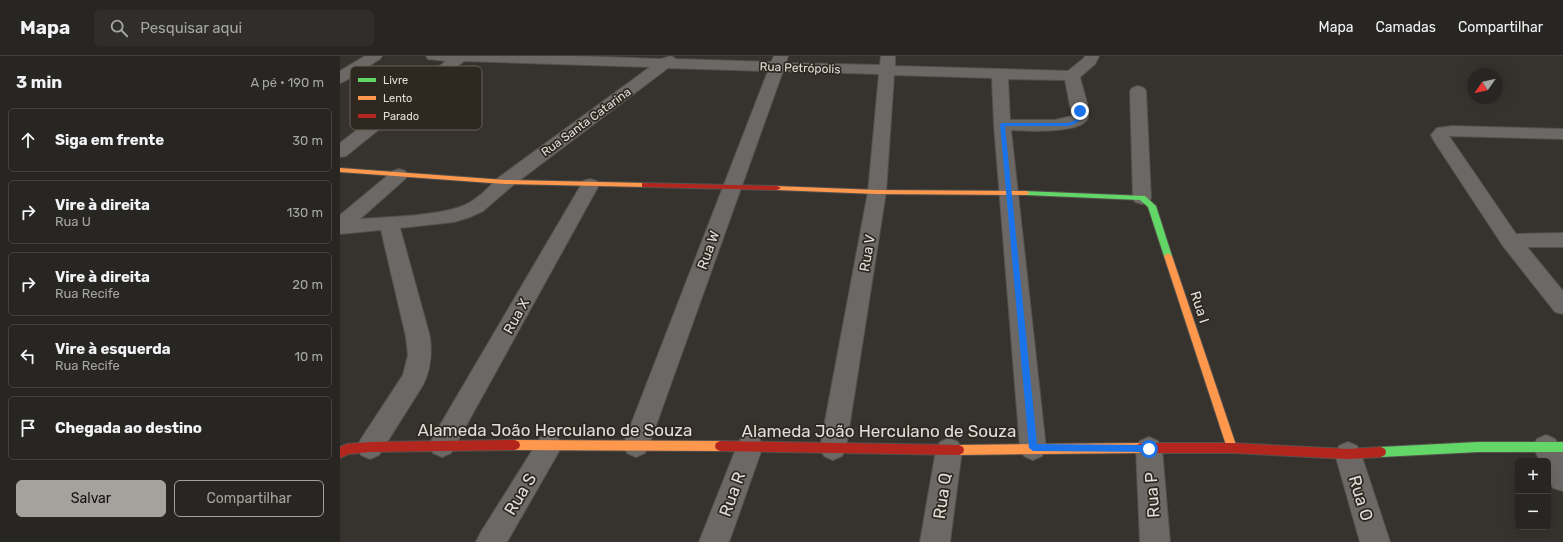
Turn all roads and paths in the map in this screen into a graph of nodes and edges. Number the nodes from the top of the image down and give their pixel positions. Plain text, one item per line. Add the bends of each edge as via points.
1 (375, 56) edge
2 (433, 56) edge
3 (966, 56) edge
4 (1092, 56) edge
5 (460, 57) edge
6 (669, 59) edge
7 (778, 62) edge
8 (888, 64) edge
9 (359, 66) edge
10 (449, 66) edge
11 (350, 72) edge
12 (967, 72) junction
13 (1000, 74) junction
14 (1072, 76) junction
15 (340, 78) edge
16 (1138, 91) dead end
17 (1002, 124) junction
18 (368, 130) edge
19 (1563, 134) edge
20 (340, 152) edge
21 (340, 170) edge
22 (399, 175) junction
23 (505, 182) junction
24 (590, 185) junction
25 (732, 186) junction
26 (877, 192) junction
27 (1009, 192) junction
28 (1142, 198) junction
29 (389, 223) junction
30 (340, 227) edge
31 (1563, 240) edge
32 (1510, 241) junction
33 (1563, 306) edge
34 (636, 445) junction
35 (442, 446) junction
36 (549, 446) junction
37 (750, 446) junction
38 (370, 447) junction
39 (1554, 447) edge
40 (833, 448) junction
41 (1033, 448) junction
42 (1232, 448) junction
43 (1149, 449) junction
44 (949, 450) junction
45 (340, 453) edge
46 (1348, 454) junction
47 (1563, 479) edge
48 (491, 542) edge
49 (714, 542) edge
50 (935, 542) edge
51 (1155, 542) edge
52 (1375, 542) edge

1 - 9 street
2 - 5 street, Rua Petrópolis
3 - 12 street
4 - 14 street via 1090,61
5 - 6 street, Rua Petrópolis
5 - 10 street
6 - 7 street, Rua Petrópolis
6 - 23 street, Rua Santa Catarina
7 - 8 street, Rua Petrópolis
7 - 25 street, Rua W
8 - 12 street, Rua Petrópolis
8 - 26 street, Rua V
11 - 15 street
12 - 13 street, Rua Petrópolis
13 - 14 street, Rua Petrópolis
13 - 17 street
14 - 17 street via 1080,111 1080,118 1076,122 1059,125
16 - 28 street
17 - 27 street
18 - 20 street
19 - 32 street via 1452,131 1440,135
21 - 22 street
22 - 23 street
22 - 30 street
23 - 24 street
23 - 29 street, Rua Santa Catarina via 483,202 461,214
24 - 25 street
24 - 35 street, Rua X
25 - 26 street
25 - 34 street, Rua W
26 - 27 street
26 - 40 street, Rua V
27 - 28 street
27 - 41 street
28 - 42 street, Rua I via 1152,206
29 - 30 street, Rua Santa Catarina
29 - 38 street via 418,337 420,355 414,378
31 - 32 street
32 - 33 street
34 - 36 street, Alameda João Herculano de Souza
34 - 37 street, Alameda João Herculano de Souza
35 - 36 street, Alameda João Herculano de Souza
35 - 38 street, Alameda João Herculano de Souza
36 - 48 street, Rua S
37 - 40 street, Alameda João Herculano de Souza
37 - 49 street, Rua R
38 - 45 street, Alameda João Herculano de Souza
39 - 46 street, Alameda João Herculano de Souza via 1478,447
39 - 47 street
40 - 44 street, Alameda João Herculano de Souza
41 - 43 street, Alameda João Herculano de Souza
41 - 44 street, Alameda João Herculano de Souza
42 - 43 street, Alameda João Herculano de Souza
42 - 46 street, Alameda João Herculano de Souza
43 - 51 street, Rua P
44 - 50 street, Rua Q
46 - 52 street, Rua O

